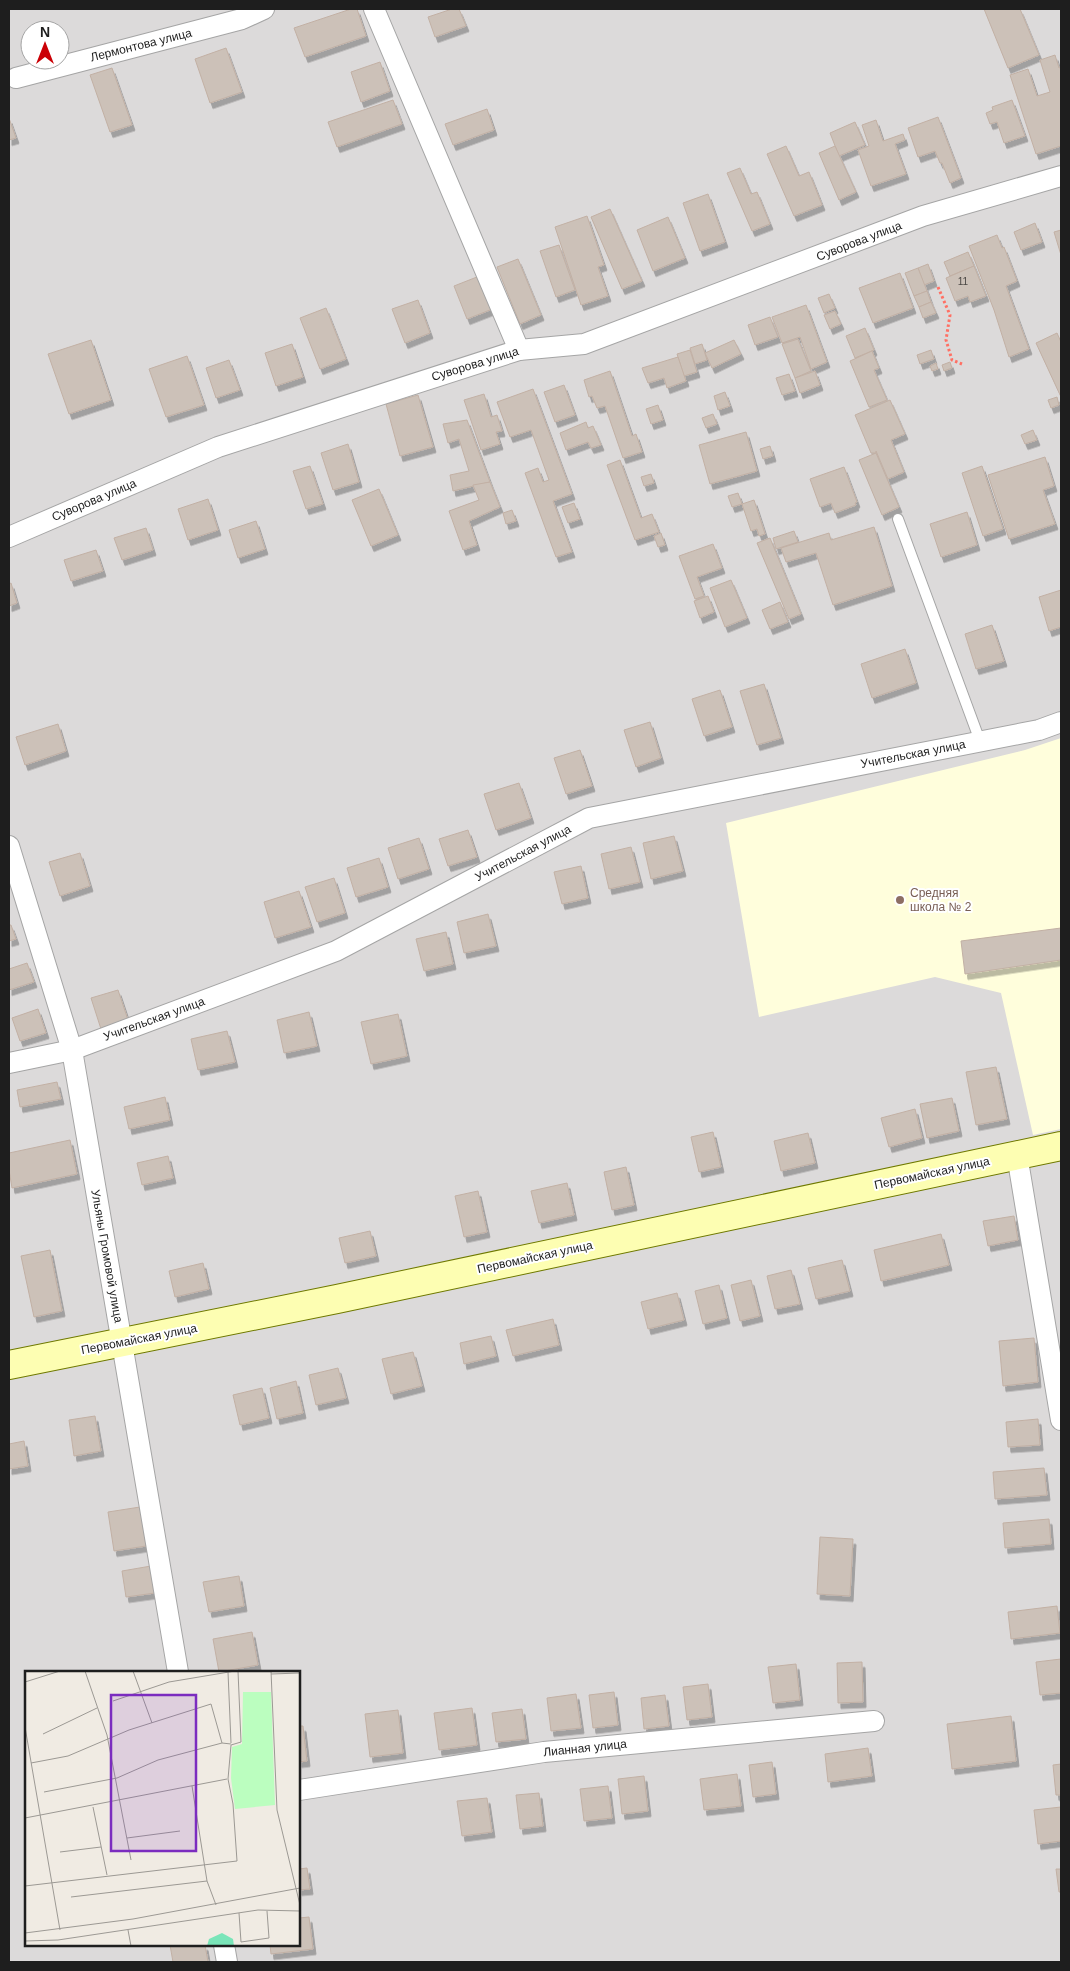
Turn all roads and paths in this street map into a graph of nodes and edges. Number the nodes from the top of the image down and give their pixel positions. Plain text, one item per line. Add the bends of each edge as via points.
1 (264, 9) edge
2 (374, 9) edge
3 (16, 78) dead end
4 (1061, 176) edge
5 (938, 288) dead end
6 (519, 350) junction
7 (962, 364) dead end
8 (898, 519) dead end
9 (9, 537) edge
10 (1061, 722) edge
11 (980, 741) junction
12 (9, 846) edge
13 (72, 1050) junction
14 (9, 1063) edge
15 (1061, 1146) edge
16 (1017, 1155) junction
17 (122, 1342) junction
18 (9, 1365) edge
19 (1061, 1420) edge
20 (178, 1671) edge
21 (874, 1721) dead end
22 (300, 1790) edge
23 (224, 1946) edge
24 (227, 1962) edge

1 - 3 street, Лермонтова улица via 242,19
2 - 6 street
4 - 6 street, Суворова улица via 923,216 584,344
5 - 7 path via 950,315 946,340 952,360
6 - 9 street, Суворова улица via 218,447
8 - 11 lane
10 - 11 street, Учительская улица via 1039,730
11 - 13 street, Учительская улица via 589,818 336,951
12 - 13 street, Ульяны Громовой улица
13 - 14 street, Учительская улица
13 - 17 street, Ульяны Громовой улица
15 - 16 street, Первомайская улица
16 - 17 street, Первомайская улица
16 - 19 street
17 - 18 street, Первомайская улица
17 - 20 street, Ульяны Громовой улица
21 - 22 street, Лианная улица via 544,1752
23 - 24 street

